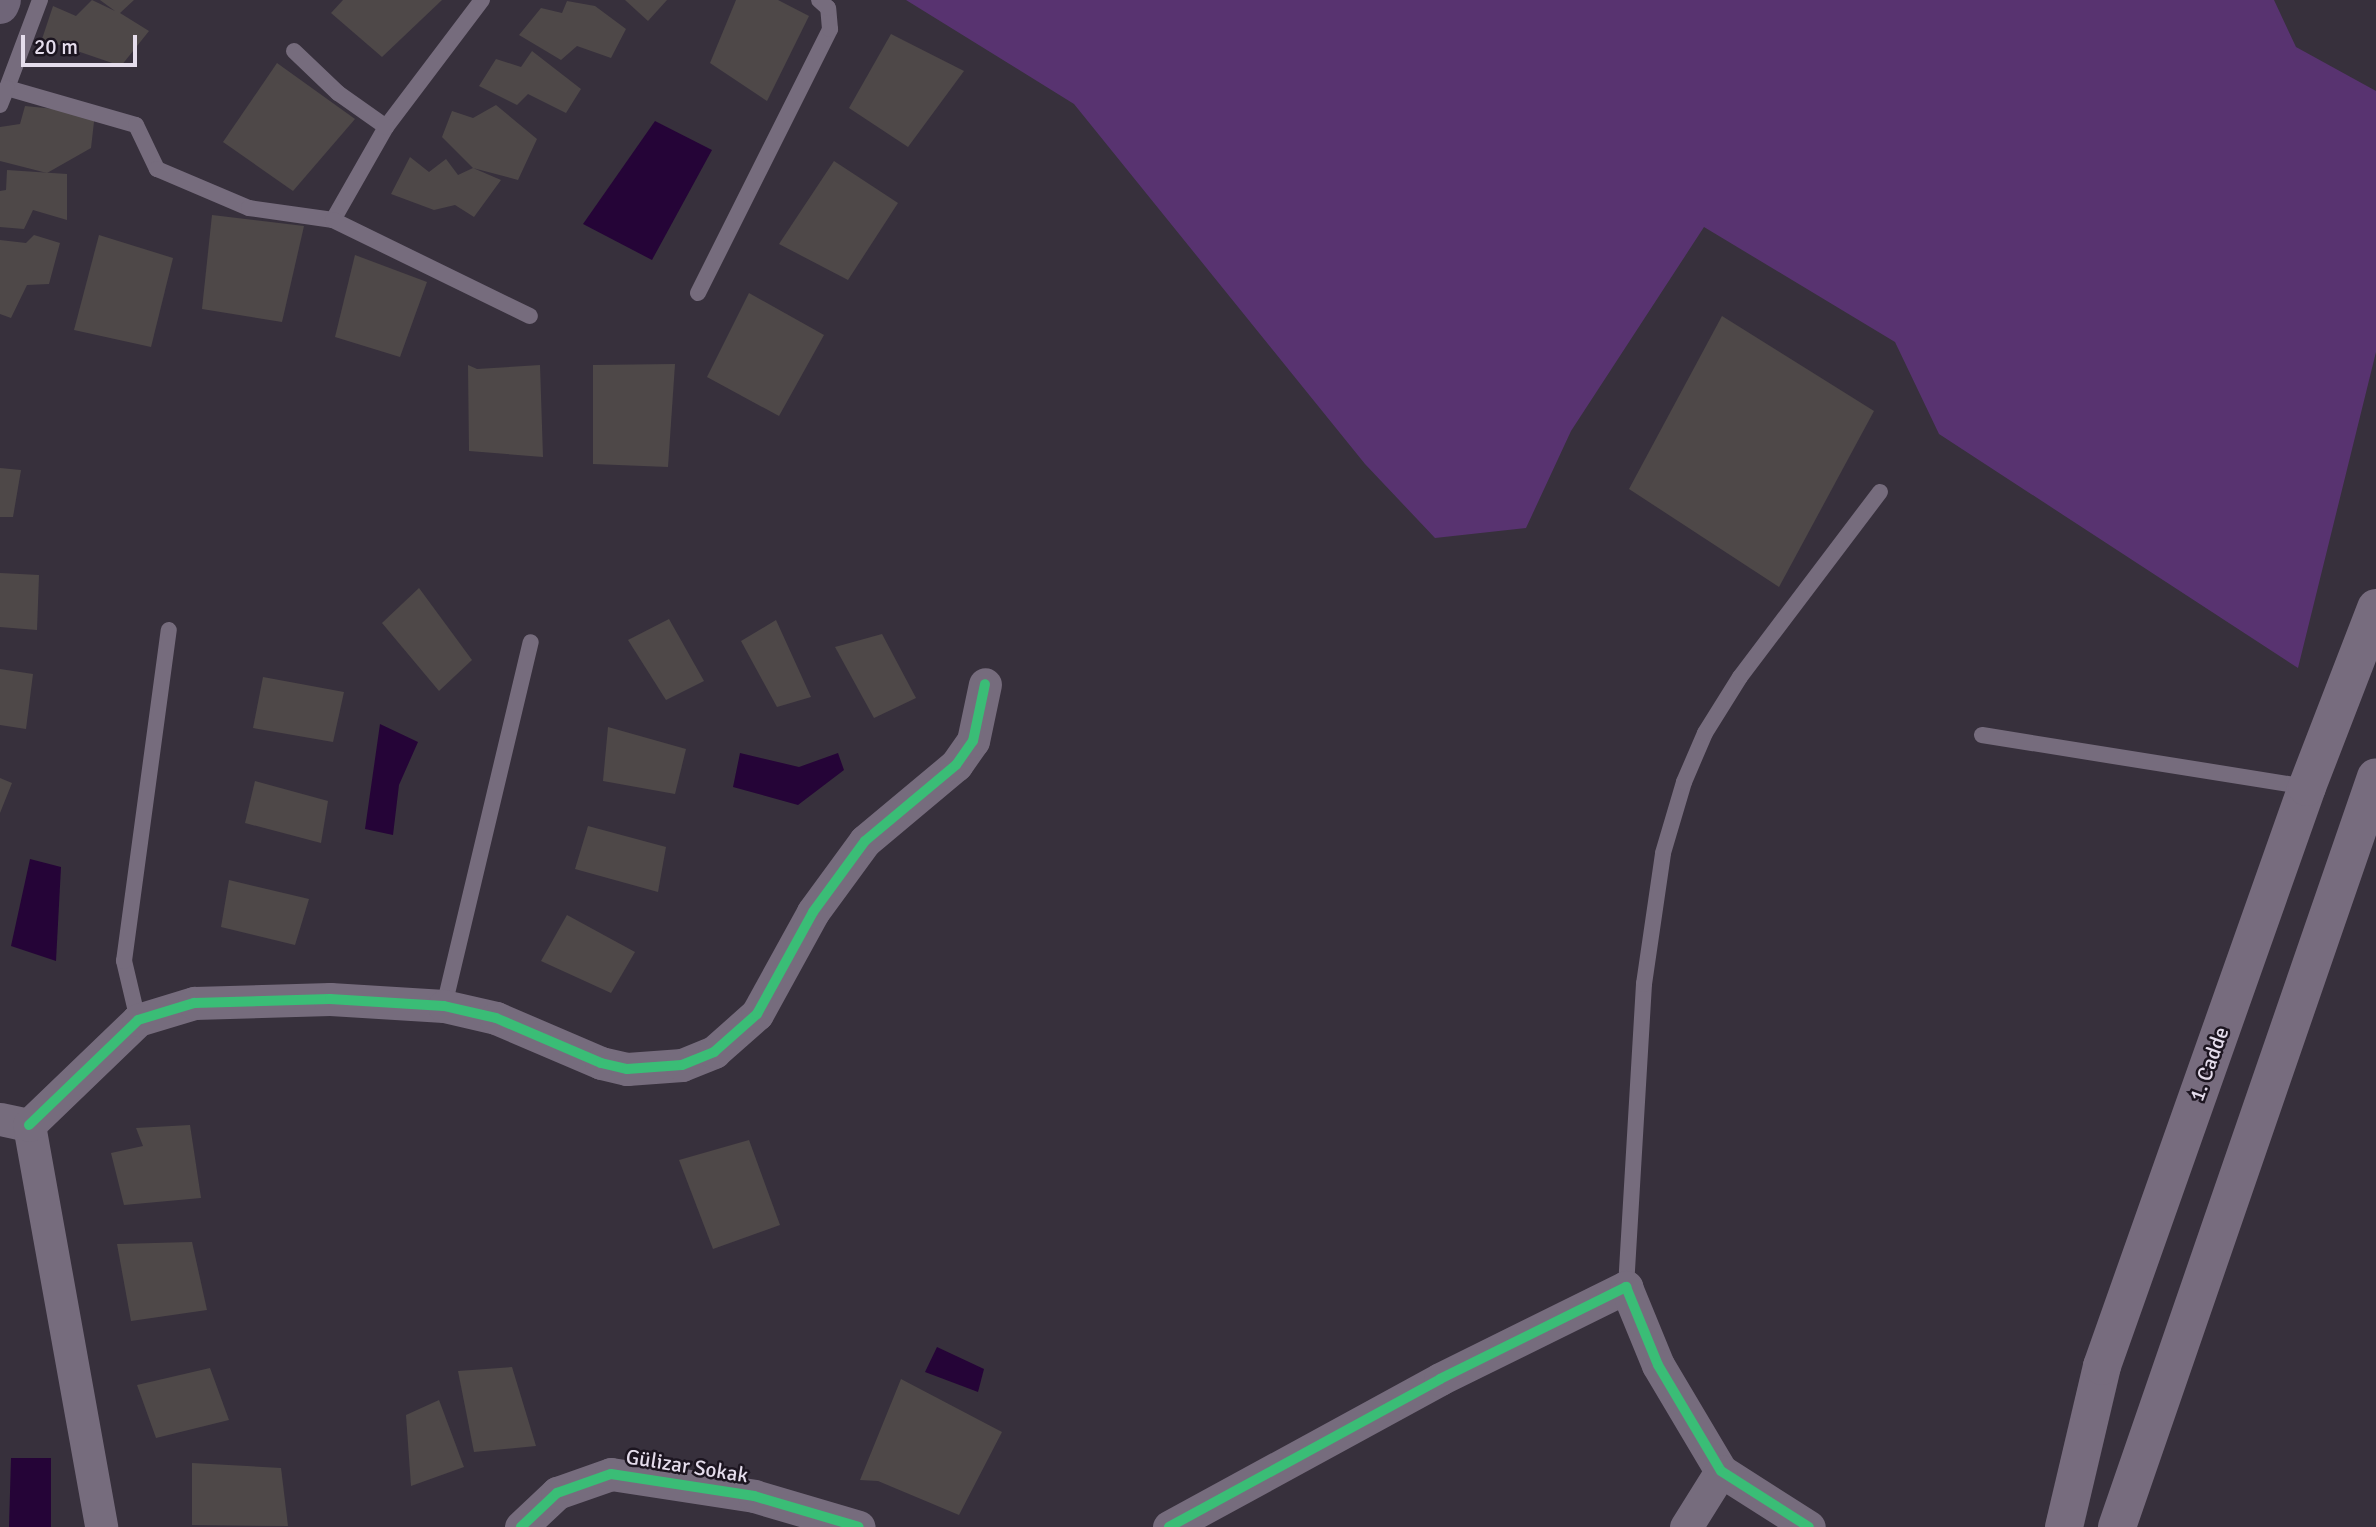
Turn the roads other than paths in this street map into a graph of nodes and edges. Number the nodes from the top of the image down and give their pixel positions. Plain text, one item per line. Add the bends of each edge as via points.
1 (2, 0) edge
2 (40, 0) edge
3 (482, 0) edge
4 (819, 0) edge
5 (0, 5) edge
6 (294, 51) dead end
7 (7, 88) junction
8 (0, 105) edge
9 (386, 127) junction
10 (333, 220) junction
11 (698, 293) dead end
12 (530, 316) dead end
13 (1880, 492) dead end
14 (2376, 608) edge
15 (169, 629) dead end
16 (531, 642) dead end
17 (985, 684) dead end
18 (1982, 735) dead end
19 (2376, 776) edge
20 (2307, 787) junction
21 (444, 1006) junction
22 (138, 1020) junction
23 (15, 1122) edge
24 (1626, 1287) junction
25 (1721, 1471) junction
26 (101, 1527) edge
27 (521, 1527) edge
28 (859, 1527) edge
29 (1169, 1527) edge
30 (1686, 1527) edge
31 (1808, 1527) edge
32 (2064, 1527) edge
33 (2117, 1527) edge

1 - 5 main road
2 - 7 lane
3 - 9 lane
4 - 11 lane via 828,8 830,29
6 - 9 lane via 338,93
7 - 8 lane
7 - 10 lane via 136,125 157,169 249,208
9 - 10 lane
10 - 12 lane
13 - 24 lane via 1740,677 1705,733 1684,782 1663,853 1644,984
14 - 20 main road, 1. Cadde
15 - 22 lane via 124,961
16 - 21 lane
17 - 21 street via 973,741 956,765 865,841 813,912 757,1014 714,1052 682,1065 627,1069 601,1063 496,1018
18 - 20 lane
19 - 33 main road
20 - 32 main road, 1. Cadde via 2102,1366
21 - 22 street via 330,999 194,1003
22 - 23 street
23 - 26 street
24 - 25 street via 1658,1365
24 - 29 street via 1440,1379
25 - 30 street
25 - 31 street
27 - 28 street, Gülizar Sokak via 557,1493 611,1474 754,1496

